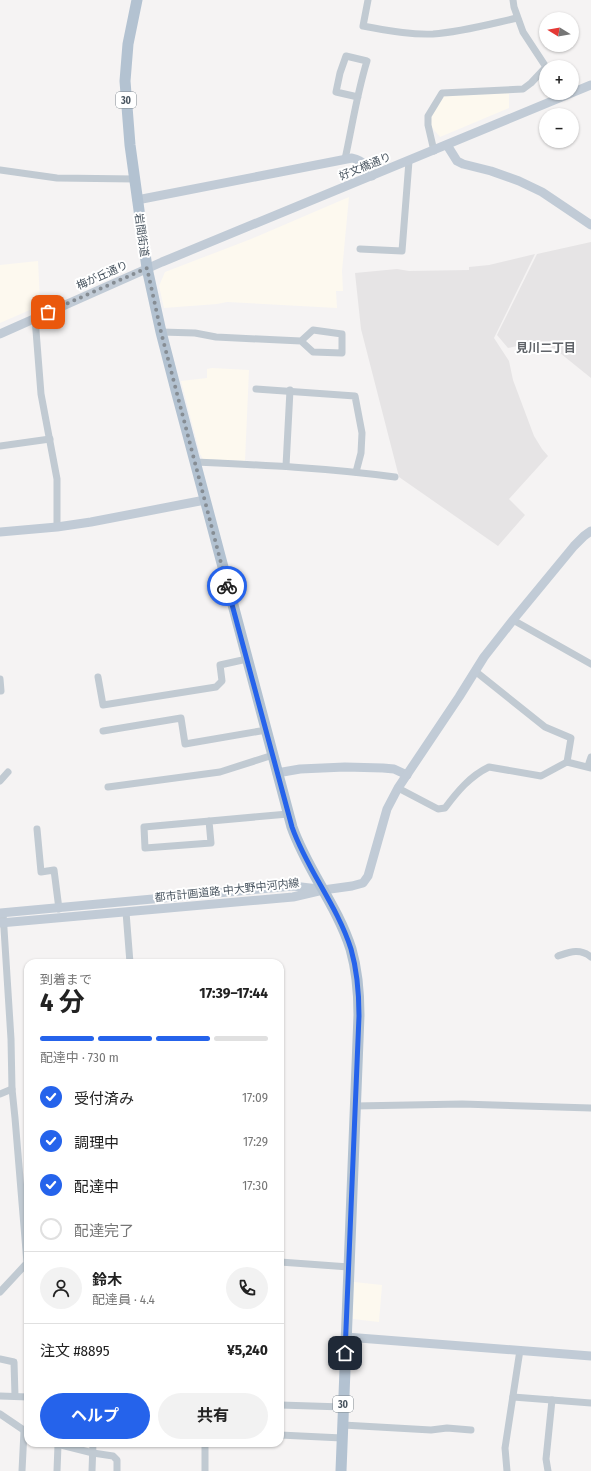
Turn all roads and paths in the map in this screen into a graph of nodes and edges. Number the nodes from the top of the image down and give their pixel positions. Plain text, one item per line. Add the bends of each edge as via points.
1 (137, 0) edge
2 (368, 0) edge
3 (513, 0) edge
4 (517, 18) junction
5 (541, 60) edge
6 (539, 74) edge
7 (591, 85) edge
8 (579, 90) edge
9 (358, 96) junction
10 (555, 100) edge
11 (447, 145) junction
12 (434, 151) junction
13 (345, 159) junction
14 (409, 161) junction
15 (0, 170) edge
16 (372, 176) junction
17 (135, 178) junction
18 (137, 200) junction
19 (591, 225) edge
20 (360, 249) dead end
21 (147, 268) junction
22 (35, 318) junction
23 (161, 332) junction
24 (0, 334) edge
25 (301, 341) junction
26 (256, 389) dead end
27 (290, 390) junction
28 (50, 439) junction
29 (0, 446) edge
30 (195, 462) junction
31 (286, 466) junction
32 (356, 472) junction
33 (395, 477) dead end
34 (205, 500) junction
35 (57, 527) junction
36 (591, 531) edge
37 (0, 532) edge
38 (513, 620) junction
39 (247, 659) junction
40 (591, 664) edge
41 (475, 671) junction
42 (98, 677) dead end
43 (0, 678) edge
44 (0, 691) edge
45 (266, 730) junction
46 (103, 731) dead end
47 (273, 755) junction
48 (591, 757) edge
49 (567, 762) junction
50 (589, 767) edge
51 (8, 772) dead end
52 (278, 773) junction
53 (407, 775) junction
54 (0, 781) edge
55 (108, 786) dead end
56 (398, 788) junction
57 (288, 814) junction
58 (209, 821) junction
59 (37, 829) dead end
60 (323, 890) junction
61 (59, 909) junction
62 (126, 912) junction
63 (1, 918) edge
64 (558, 956) dead end
65 (591, 956) edge
66 (130, 959) edge
67 (12, 1089) junction
68 (0, 1094) edge
69 (355, 1106) junction
70 (591, 1108) edge
71 (24, 1228) edge
72 (284, 1262) edge
73 (24, 1266) edge
74 (349, 1267) junction
75 (0, 1292) edge
76 (346, 1337) junction
77 (520, 1350) junction
78 (591, 1356) edge
79 (0, 1359) edge
80 (0, 1396) edge
81 (15, 1396) junction
82 (513, 1396) junction
83 (24, 1397) edge
84 (552, 1400) junction
85 (591, 1403) edge
86 (284, 1405) edge
87 (343, 1407) junction
88 (0, 1414) edge
89 (343, 1425) junction
90 (471, 1430) dead end
91 (24, 1431) edge
92 (284, 1435) edge
93 (342, 1438) junction
94 (24, 1447) edge
95 (55, 1447) edge
96 (68, 1447) edge
97 (93, 1447) edge
98 (205, 1447) edge
99 (93, 1453) junction
100 (22, 1471) edge
101 (57, 1471) edge
102 (92, 1471) edge
103 (117, 1471) edge
104 (205, 1471) edge
105 (341, 1471) edge
106 (506, 1471) edge
107 (548, 1471) edge

1 - 17 main road, 岩間街道 / 30 via 128,44 125,82
2 - 4 street via 363,26 403,33 453,32
3 - 4 street
4 - 5 street via 522,32
6 - 12 street via 523,89 442,93 428,116
7 - 8 street, 好文橋通り
9 - 9 street via 367,61 346,56 336,92
9 - 13 street
10 - 11 street, 好文橋通り
11 - 12 street, 好文橋通り
11 - 19 street via 457,161 491,171 542,192
12 - 14 street, 好文橋通り
13 - 16 street via 359,160 365,164
13 - 18 street
14 - 16 street, 好文橋通り
14 - 20 street via 402,251
15 - 17 street via 57,178
16 - 21 street, 好文橋通り
17 - 18 main road, 岩間街道 / 30
18 - 21 main road, 岩間街道 / 30
21 - 22 street, 梅が丘通り
21 - 23 main road, 岩間街道 / 30
22 - 24 street, 梅が丘通り
22 - 28 street via 41,394
23 - 25 street
23 - 30 main road, 岩間街道 / 30
25 - 25 street via 313,352 342,353 342,334 313,330
26 - 27 street
27 - 31 street
27 - 32 street via 355,396 362,433 361,454
28 - 29 street
28 - 35 street via 57,479
30 - 31 street
30 - 34 main road, 岩間街道 / 30
31 - 32 street
32 - 33 street
34 - 35 street
34 - 39 main road, 岩間街道 / 30
35 - 37 street
36 - 38 street via 574,546
38 - 40 street
38 - 41 street
39 - 42 street via 220,665 222,681 216,687 103,704
39 - 45 main road, 岩間街道 / 30
41 - 49 street via 545,727 571,738
41 - 53 street
43 - 44 street
45 - 46 street via 185,744 181,718
45 - 47 main road, 岩間街道 / 30
47 - 52 main road, 岩間街道 / 30
47 - 55 street via 220,772
48 - 50 street
49 - 50 street
49 - 56 street via 541,776 489,767 460,789 445,808 438,809
51 - 54 street
52 - 53 street via 300,769 345,767 394,769
52 - 57 main road, 岩間街道 / 30
53 - 56 street
56 - 60 street via 387,809 365,881 352,886
57 - 58 street
57 - 60 main road, 岩間街道 / 30 via 302,853
58 - 58 street via 144,827 145,848 210,843
59 - 61 street via 40,872 54,870
60 - 61 street, 都市計画道路 中大野中河内線 via 293,886
60 - 62 street, 都市計画道路 中大野中河内線 via 293,897
60 - 69 main road, 岩間街道 / 30 via 342,926 355,968 359,1000
61 - 63 street, 都市計画道路 中大野中河内線
62 - 63 street, 都市計画道路 中大野中河内線
62 - 66 street
63 - 67 street via 11,1039
64 - 65 street via 574,950
67 - 68 street
67 - 71 street
69 - 70 street via 462,1104
69 - 74 main road, 岩間街道 / 30
72 - 74 street
73 - 75 street
74 - 76 main road, 岩間街道 / 30
76 - 77 street
76 - 87 main road, 岩間街道 / 30
77 - 78 street
77 - 82 street
79 - 81 street via 14,1362
80 - 81 street
81 - 83 street
82 - 84 street
82 - 106 street via 505,1448
84 - 85 street
84 - 107 street via 546,1458
86 - 87 street
87 - 89 main road, 岩間街道 / 30
88 - 91 street
89 - 90 street
89 - 93 main road, 岩間街道 / 30
92 - 93 street
93 - 105 main road, 岩間街道 / 30
94 - 100 street
95 - 101 street
96 - 99 street
97 - 99 street
98 - 104 street
99 - 102 street
99 - 103 street via 112,1456 117,1460

